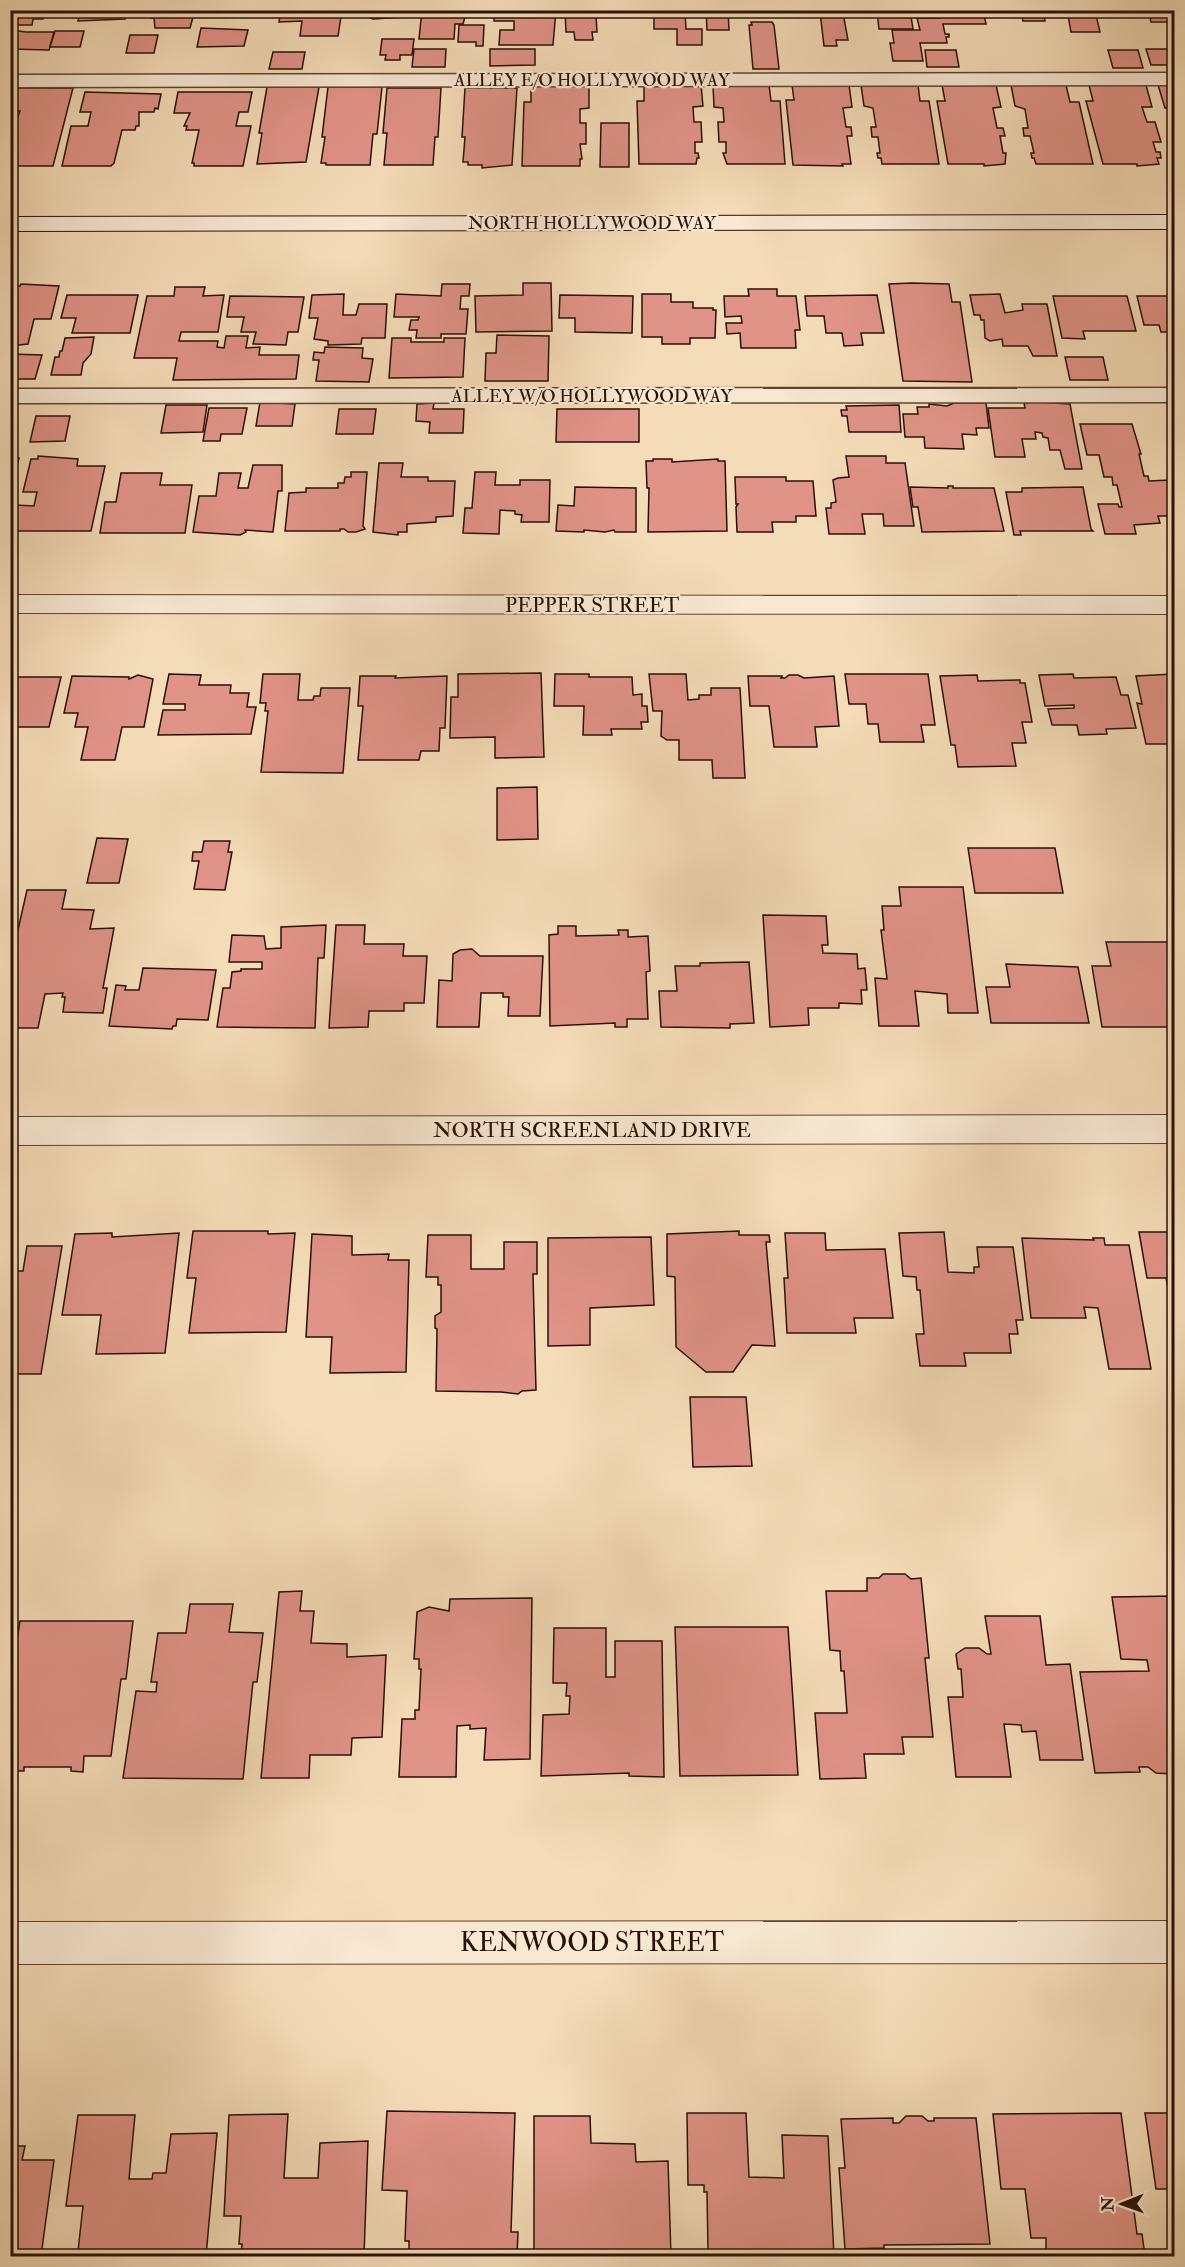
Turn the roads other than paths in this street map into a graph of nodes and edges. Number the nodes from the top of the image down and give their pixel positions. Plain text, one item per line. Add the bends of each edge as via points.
1 (1174, 79) edge
2 (10, 81) edge
3 (1174, 222) edge
4 (10, 224) edge
5 (1174, 395) edge
6 (10, 396) edge
7 (10, 604) edge
8 (1174, 605) edge
9 (1174, 1129) edge
10 (10, 1131) edge
11 (1174, 1942) edge
12 (10, 1943) edge

1 - 2 lane, ALLEY E/O HOLLYWOOD WAY
3 - 4 street, NORTH HOLLYWOOD WAY
5 - 6 lane, ALLEY W/O HOLLYWOOD WAY
7 - 8 street, PEPPER STREET
9 - 10 street, NORTH SCREENLAND DRIVE
11 - 12 street, KENWOOD STREET

